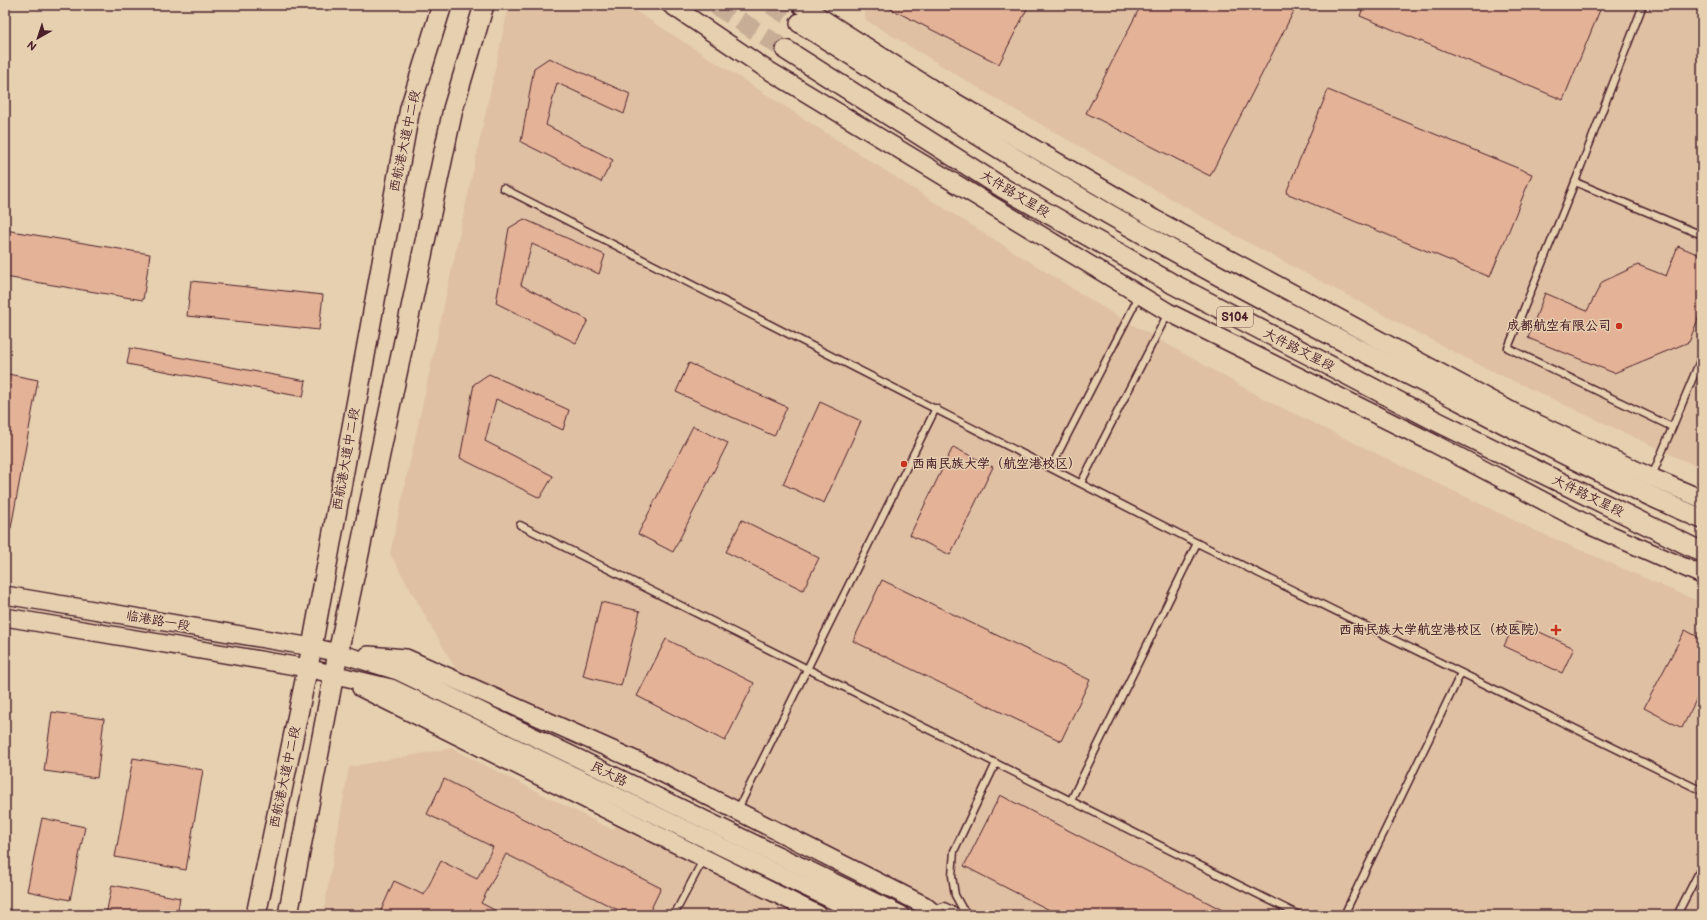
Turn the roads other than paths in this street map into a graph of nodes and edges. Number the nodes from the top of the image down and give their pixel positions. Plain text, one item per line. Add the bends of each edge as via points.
1 (442, 5) edge
2 (484, 5) edge
3 (671, 5) edge
4 (1643, 5) edge
5 (800, 14) edge
6 (786, 50) tunnel mouth
7 (1575, 182) junction
8 (503, 188) dead end
9 (1702, 234) edge
10 (1138, 296) junction
11 (1168, 312) junction
12 (1702, 356) edge
13 (936, 408) junction
14 (1672, 427) junction
15 (1051, 468) junction
16 (1651, 477) junction
17 (1081, 483) junction
18 (1702, 500) edge
19 (1702, 518) edge
20 (520, 525) dead end
21 (1197, 543) junction
22 (1702, 552) edge
23 (1702, 575) edge
24 (5, 595) edge
25 (5, 616) edge
26 (312, 647) junction
27 (338, 653) junction
28 (307, 668) junction
29 (807, 669) junction
30 (1461, 672) junction
31 (334, 674) junction
32 (996, 763) junction
33 (1702, 791) edge
34 (1070, 800) junction
35 (737, 811) junction
36 (704, 857) junction
37 (1702, 866) edge
38 (934, 913) edge
39 (256, 915) edge
40 (288, 915) edge
41 (674, 915) edge
42 (819, 915) edge
43 (864, 915) edge
44 (901, 915) edge
45 (963, 915) edge
46 (969, 915) edge
47 (1299, 915) edge
48 (1344, 915) edge
49 (1677, 915) edge

1 - 26 main road, 西航港大道中二段 via 410,108
2 - 27 main road via 454,109
3 - 10 street via 763,67
4 - 7 lane
5 - 16 street via 1153,218 1517,414
5 - 19 main road, 大件路文星段 / S104 via 1046,177 1193,262 1495,420 1658,500
6 - 22 main road, 大件路文星段 / S104 via 1003,188 1173,284 1434,420
7 - 9 lane
7 - 14 lane via 1508,348
8 - 13 lane
10 - 11 street
10 - 15 lane
11 - 17 lane
11 - 23 street via 1435,444 1591,526
12 - 14 lane
13 - 15 lane
13 - 29 lane
14 - 16 lane
15 - 17 lane
16 - 18 street
17 - 21 lane
20 - 29 lane
21 - 30 lane
21 - 34 lane
24 - 26 street, 临港路一段
25 - 28 street, 临港路一段
26 - 27 street, 民大路
26 - 28 main road, 西航港大道中二段
27 - 31 main road
27 - 35 street via 406,658 644,764
27 - 44 street, 民大路 via 398,671
28 - 31 street, 民大路
28 - 39 main road, 西航港大道中二段
29 - 32 lane
29 - 35 lane
30 - 33 lane
30 - 48 lane
31 - 36 street
31 - 40 main road
31 - 43 street, 民大路 via 390,688
32 - 34 lane
32 - 46 lane via 954,851 952,876 955,895
34 - 47 lane
35 - 38 street via 924,905
36 - 41 lane
36 - 42 street
37 - 49 lane
38 - 45 lane via 944,906

